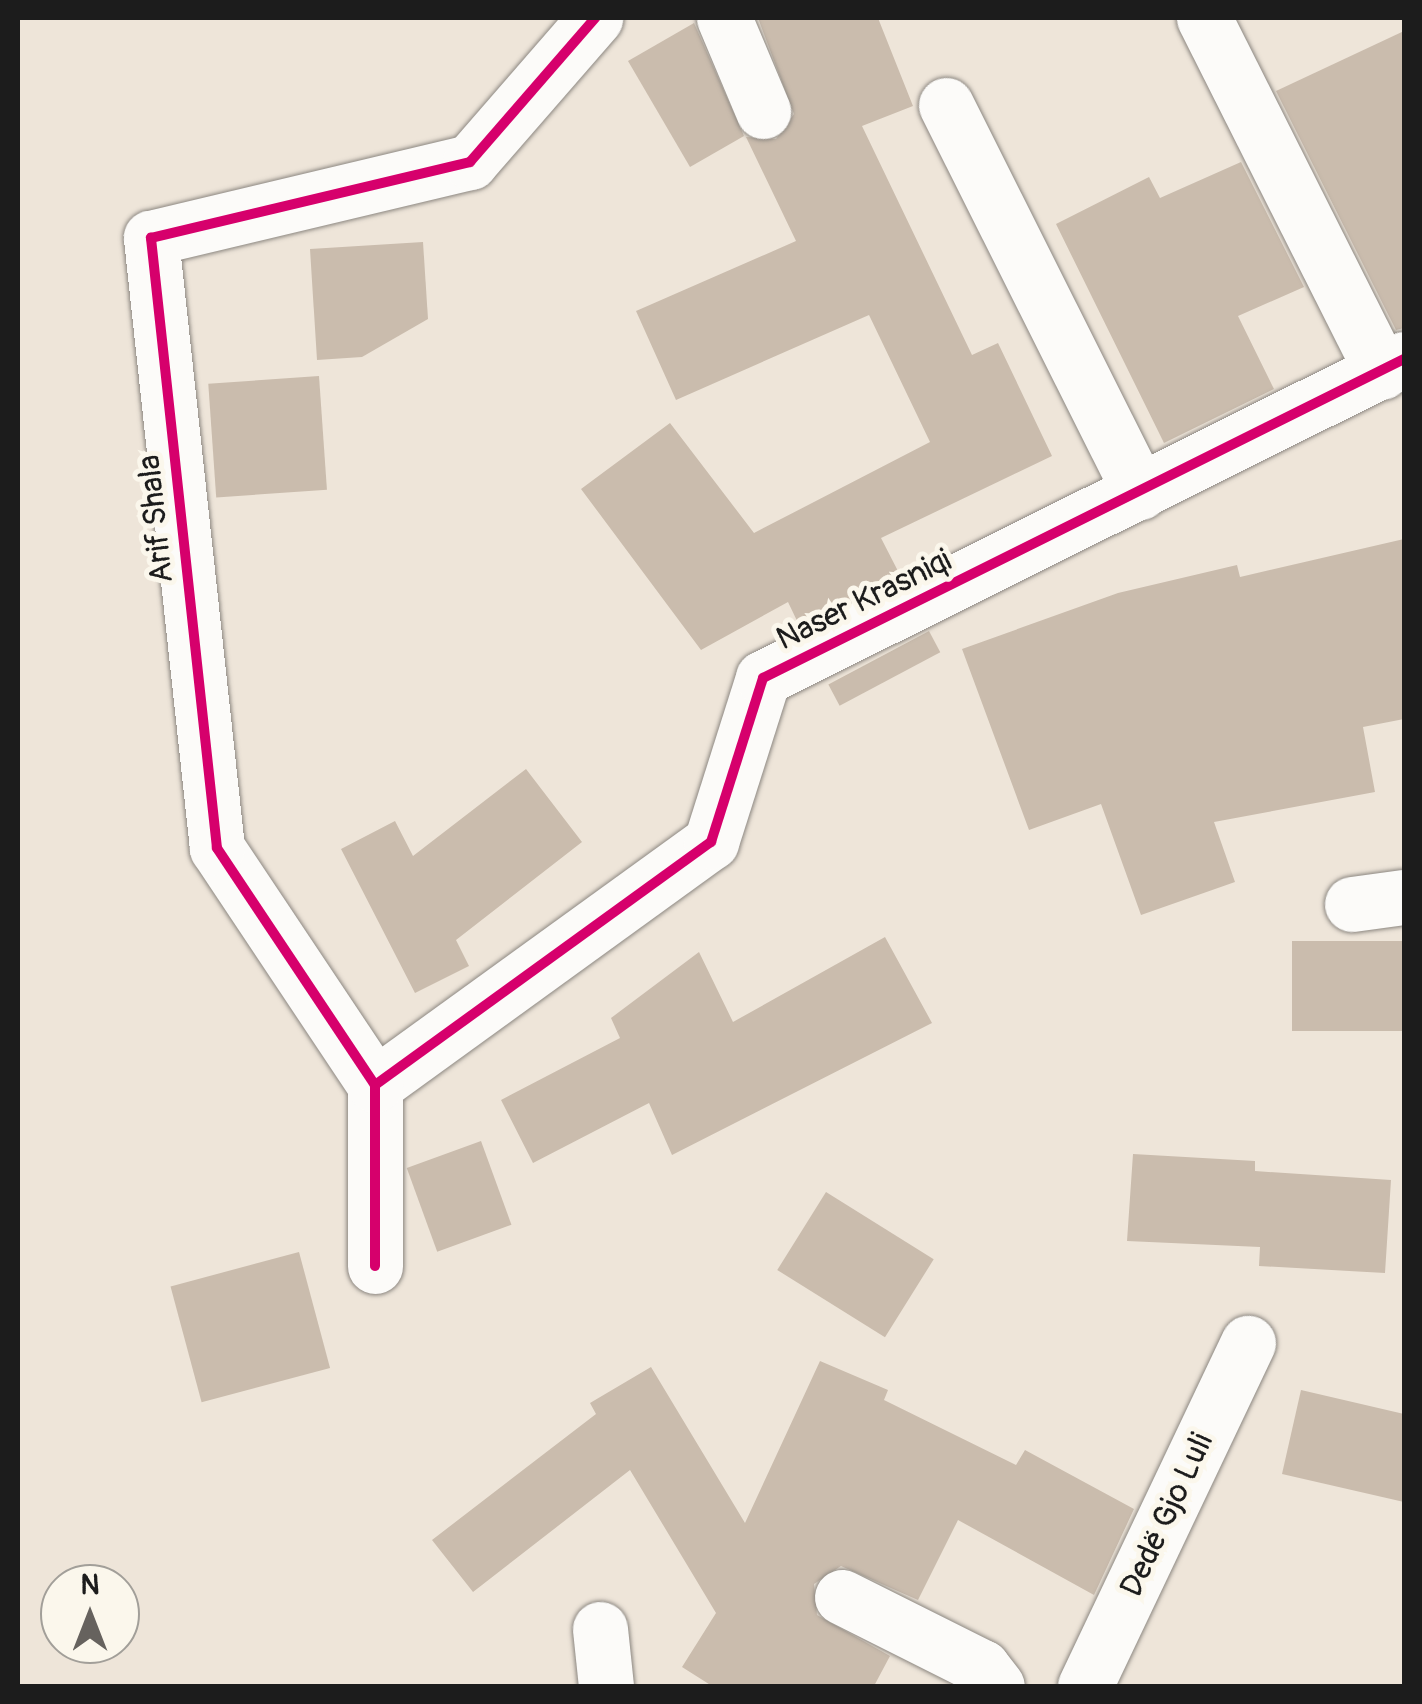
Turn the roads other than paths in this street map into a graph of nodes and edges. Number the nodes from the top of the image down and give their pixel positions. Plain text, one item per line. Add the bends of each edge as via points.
1 (594, 18) edge
2 (724, 18) edge
3 (1204, 18) edge
4 (946, 105) dead end
5 (763, 111) dead end
6 (1393, 365) edge
7 (1140, 492) junction
8 (374, 1085) junction
9 (374, 1266) dead end
10 (1248, 1343) dead end
11 (842, 1597) dead end
12 (600, 1629) dead end
13 (989, 1677) edge
14 (606, 1686) edge
15 (1086, 1686) edge

1 - 8 street, Arif Shala via 470,162 151,238 217,848
2 - 5 street
3 - 6 street, Naser Krasniqi
4 - 7 street
6 - 7 street, Naser Krasniqi
7 - 8 street, Naser Krasniqi via 763,678 712,842
8 - 9 street
10 - 15 street, Dedë Gjo Luli
11 - 13 street
12 - 14 street

